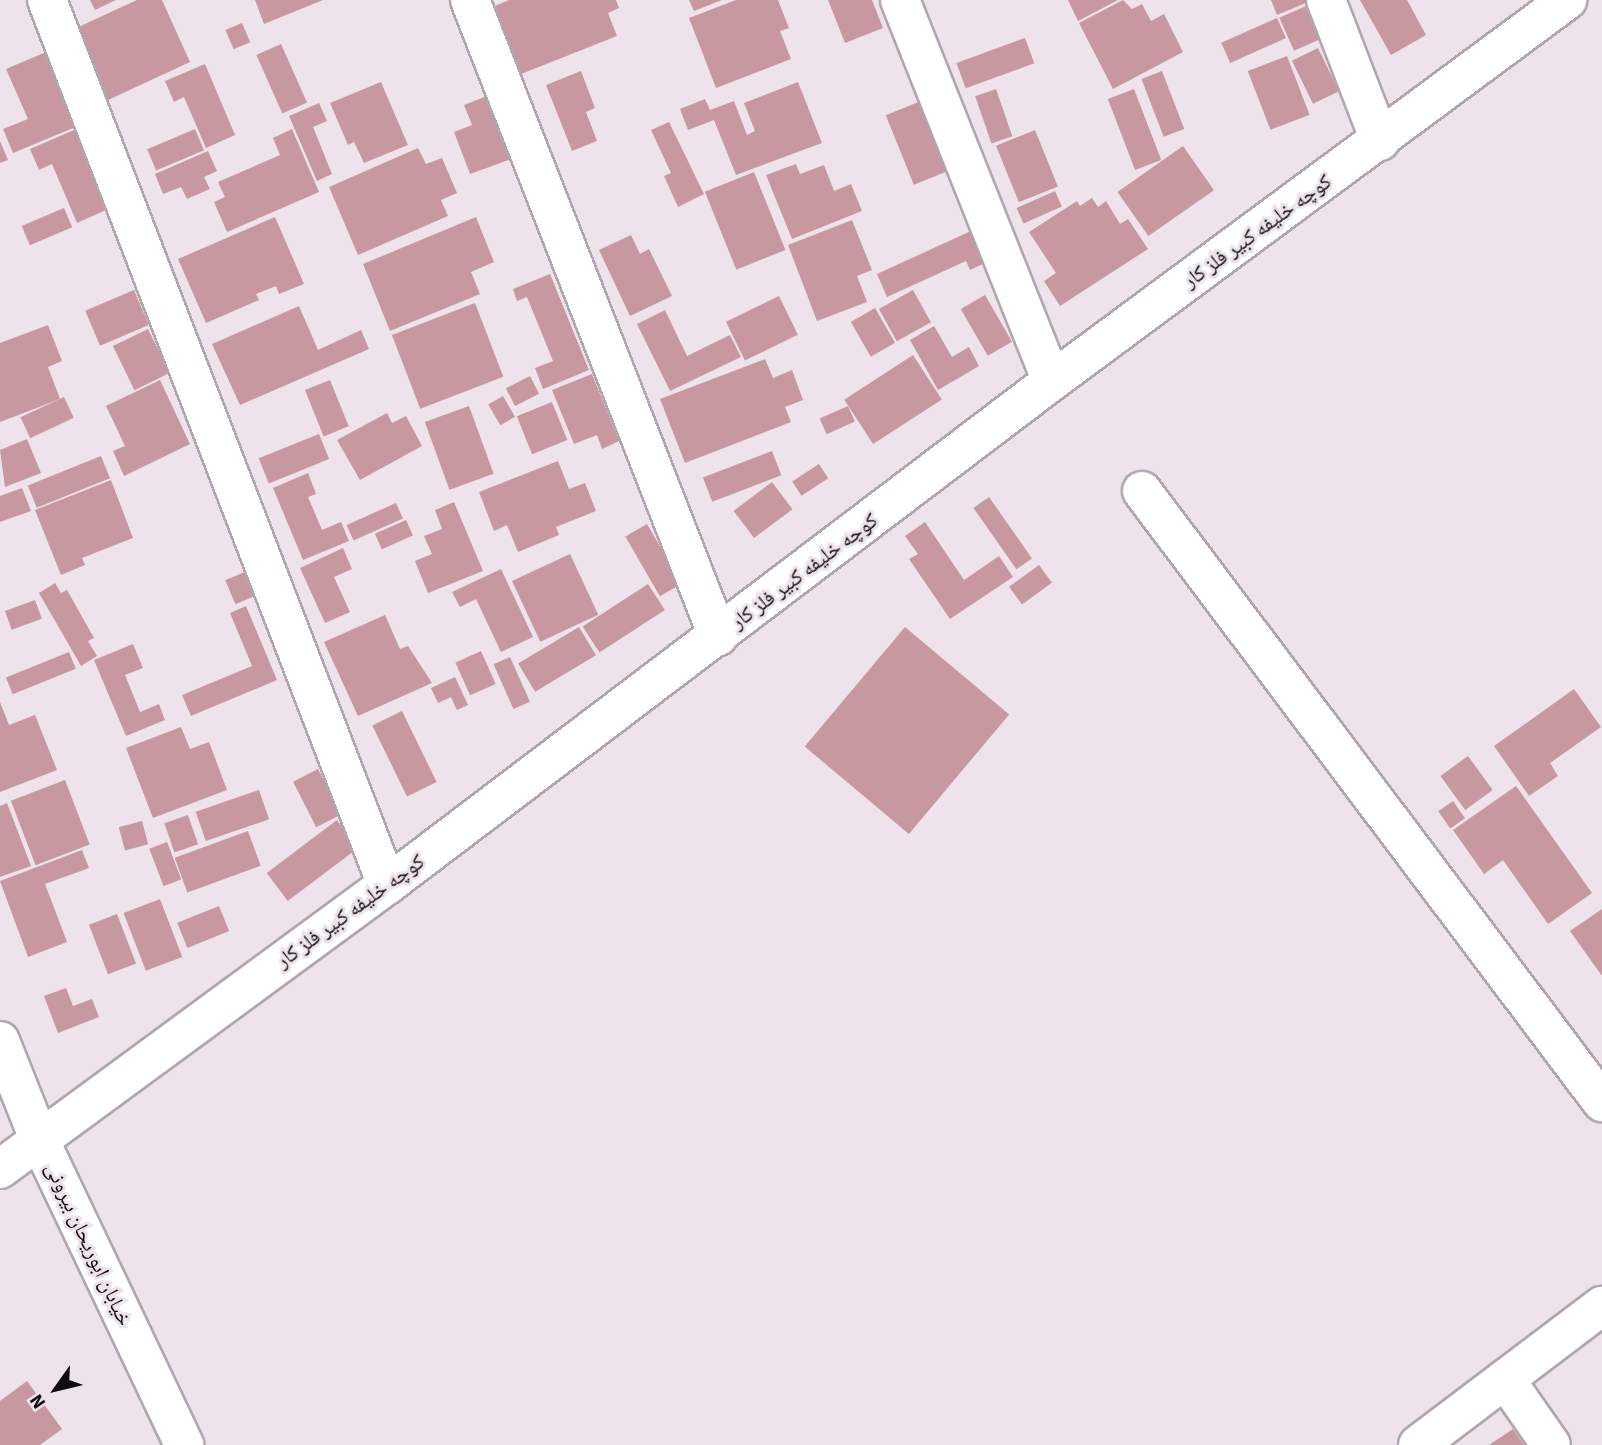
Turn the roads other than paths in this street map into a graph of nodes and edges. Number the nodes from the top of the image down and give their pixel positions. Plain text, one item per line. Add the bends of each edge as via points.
1 (47, 0) edge
2 (470, 0) edge
3 (900, 0) edge
4 (1326, 0) edge
5 (1567, 0) edge
6 (1380, 141) junction
7 (1052, 382) junction
8 (1142, 491) dead end
9 (718, 636) junction
10 (387, 885) junction
11 (0, 1041) edge
12 (1602, 1102) edge
13 (39, 1139) junction
14 (0, 1169) edge
15 (1602, 1306) edge
16 (1505, 1379) junction
17 (184, 1445) edge
18 (1418, 1445) edge
19 (1551, 1445) edge

1 - 10 street
2 - 9 street
3 - 7 street
4 - 6 street
5 - 6 street, کوچه خلیفه کبیر فلز کار
6 - 7 street, کوچه خلیفه کبیر فلز کار
7 - 9 street, کوچه خلیفه کبیر فلز کار
8 - 12 street
9 - 10 street, کوچه خلیفه کبیر فلز کار
10 - 13 street, کوچه خلیفه کبیر فلز کار
11 - 13 street, خیابان ابوریحان بیرونی
13 - 14 street, کوچه خلیفه کبیر فلز کار
13 - 17 street, خیابان ابوریحان بیرونی
15 - 16 street
16 - 18 street
16 - 19 street

